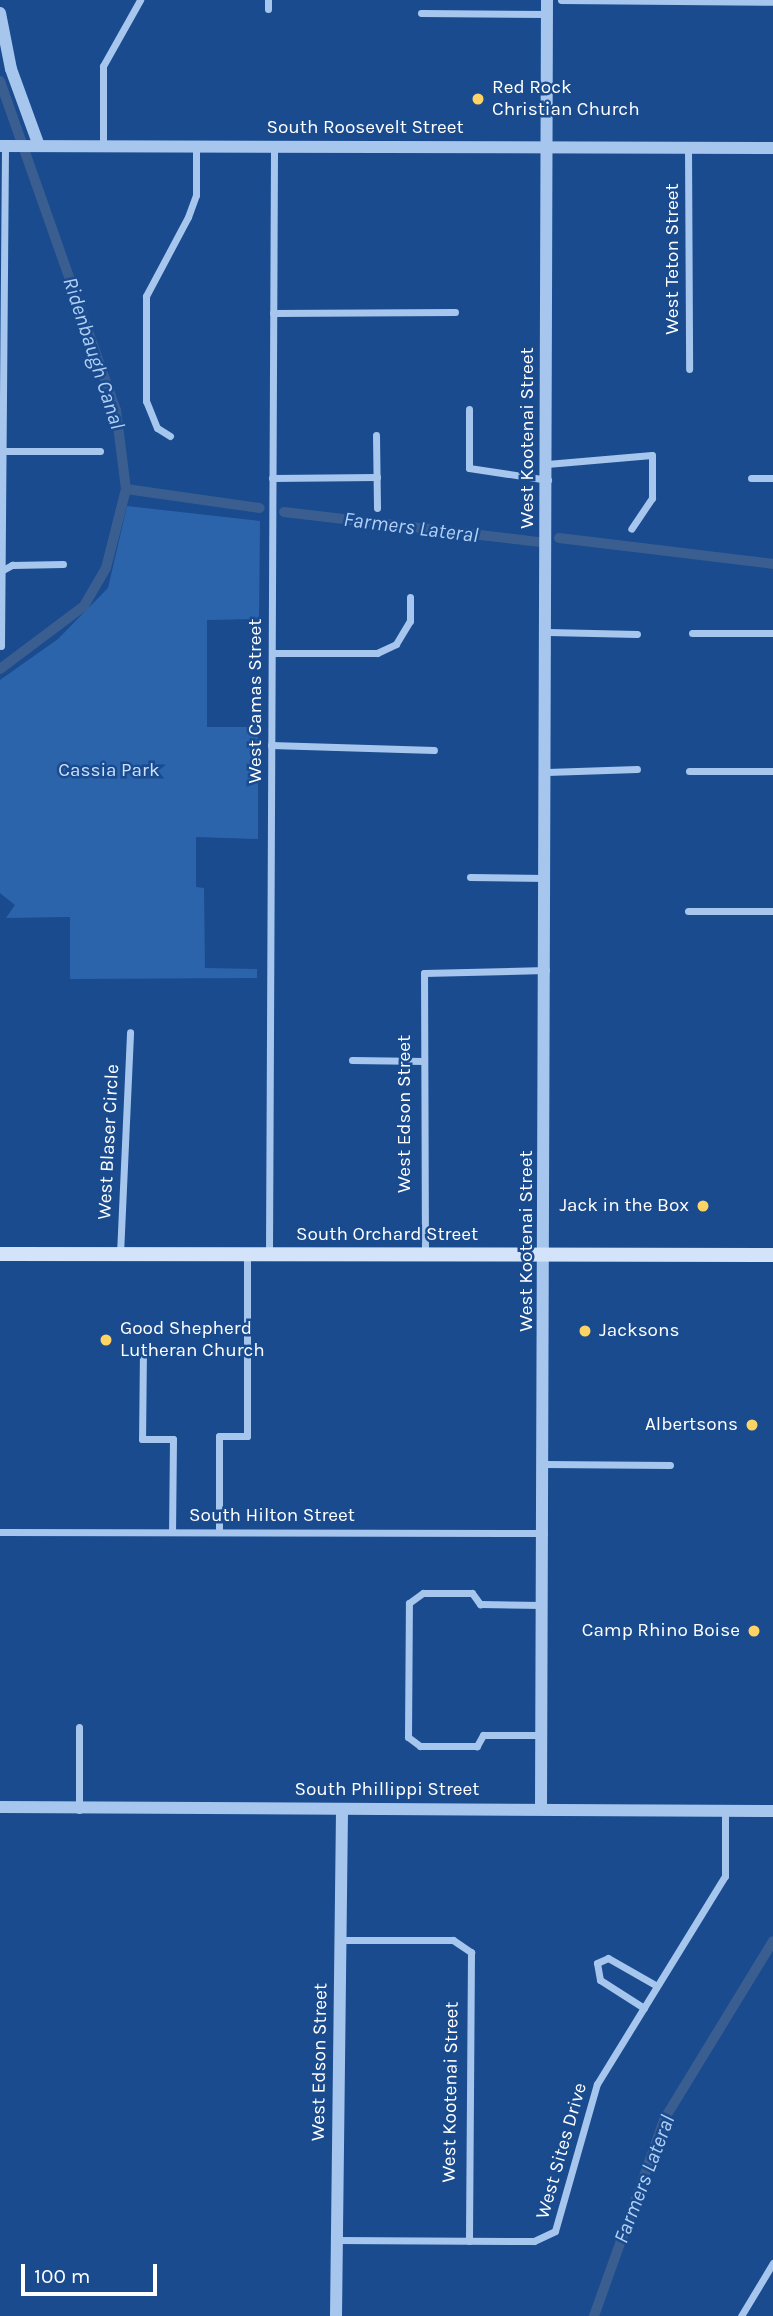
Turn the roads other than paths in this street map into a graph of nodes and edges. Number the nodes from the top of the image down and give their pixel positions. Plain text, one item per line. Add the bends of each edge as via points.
1 (140, 0) edge
2 (268, 0) edge
3 (547, 0) edge
4 (561, 0) edge
5 (773, 2) edge
6 (268, 9) dead end
7 (0, 13) edge
8 (421, 13) dead end
9 (547, 14) junction
10 (549, 145) junction
11 (18, 146) edge
12 (103, 146) junction
13 (195, 148) junction
14 (274, 148) junction
15 (688, 149) junction
16 (773, 149) edge
17 (455, 312) dead end
18 (273, 313) junction
19 (689, 369) dead end
20 (469, 409) dead end
21 (1, 421) edge
22 (376, 435) dead end
23 (170, 436) dead end
24 (3, 451) junction
25 (100, 451) dead end
26 (548, 464) junction
27 (377, 477) junction
28 (276, 478) junction
29 (751, 478) dead end
30 (773, 478) edge
31 (548, 480) junction
32 (377, 509) dead end
33 (1, 510) edge
34 (631, 529) dead end
35 (63, 564) dead end
36 (1, 571) edge
37 (410, 597) dead end
38 (548, 632) junction
39 (692, 633) dead end
40 (773, 633) edge
41 (637, 634) dead end
42 (1, 646) edge
43 (272, 653) junction
44 (271, 745) junction
45 (434, 750) dead end
46 (637, 769) dead end
47 (689, 771) dead end
48 (773, 771) edge
49 (547, 772) junction
50 (470, 877) dead end
51 (547, 878) junction
52 (688, 911) dead end
53 (773, 911) edge
54 (546, 970) junction
55 (130, 1032) dead end
56 (352, 1060) dead end
57 (424, 1060) junction
58 (0, 1254) edge
59 (120, 1254) junction
60 (247, 1254) junction
61 (269, 1254) junction
62 (425, 1255) junction
63 (547, 1255) junction
64 (773, 1255) edge
65 (143, 1348) dead end
66 (545, 1464) junction
67 (670, 1465) dead end
68 (0, 1532) edge
69 (172, 1532) junction
70 (219, 1532) junction
71 (544, 1533) junction
72 (543, 1605) junction
73 (79, 1727) dead end
74 (542, 1735) junction
75 (0, 1807) edge
76 (342, 1809) junction
77 (541, 1810) junction
78 (725, 1810) junction
79 (79, 1811) junction
80 (773, 1811) edge
81 (340, 1940) junction
82 (657, 1986) junction
83 (644, 2008) junction
84 (337, 2240) junction
85 (469, 2241) junction
86 (773, 2263) edge
87 (336, 2316) edge
88 (741, 2316) edge

1 - 12 street via 103,66
2 - 6 street
3 - 9 street, West Kootenai Street
4 - 5 street
7 - 11 street
8 - 9 street
9 - 10 street, West Kootenai Street
10 - 14 street, South Roosevelt Street
10 - 15 street, South Roosevelt Street
10 - 26 street, West Kootenai Street
11 - 12 street, South Roosevelt Street
11 - 21 street
12 - 13 street, South Roosevelt Street
13 - 14 street, South Roosevelt Street
13 - 23 street via 196,195 146,296 146,401 157,428
14 - 18 street, West Camas Street
15 - 16 street, South Roosevelt Street
15 - 19 street, West Teton Street
17 - 18 street
18 - 28 street, West Camas Street
20 - 31 street via 469,468
21 - 24 street
22 - 27 street
24 - 25 street
24 - 33 street
26 - 31 street, West Kootenai Street
26 - 34 street via 652,455 652,498
27 - 28 street
27 - 32 street
28 - 43 street, West Camas Street
29 - 30 street
31 - 38 street, West Kootenai Street
33 - 36 street
35 - 36 street via 12,565
36 - 42 street
37 - 43 street via 410,621 396,644 377,653
38 - 41 street
38 - 49 street, West Kootenai Street
39 - 40 street
43 - 44 street, West Camas Street
44 - 45 street
44 - 61 street, West Camas Street
46 - 49 street
47 - 48 street
49 - 51 street, West Kootenai Street
50 - 51 street
51 - 54 street, West Kootenai Street
52 - 53 street
54 - 57 street, West Edson Street via 424,973
54 - 63 street, West Kootenai Street
55 - 59 street, West Blaser Circle
56 - 57 street
57 - 62 street, West Edson Street
58 - 59 main road, South Orchard Street
59 - 60 main road, South Orchard Street
60 - 61 main road, South Orchard Street
60 - 70 street via 247,1436 219,1436
61 - 62 main road, South Orchard Street
62 - 63 main road, South Orchard Street
63 - 64 main road, South Orchard Street
63 - 66 street, West Kootenai Street
65 - 69 street via 142,1439 173,1439
66 - 67 street
66 - 71 street, West Kootenai Street
68 - 69 street, South Hilton Street
69 - 70 street, South Hilton Street
70 - 71 street, South Hilton Street
71 - 72 street, West Kootenai Street
72 - 74 street, West Kootenai Street
72 - 74 street via 480,1604 472,1593 423,1593 409,1603 408,1617 408,1737 420,1746 477,1746 483,1735
73 - 79 street
74 - 77 street, West Kootenai Street
75 - 79 street, South Phillippi Street
76 - 77 street, South Phillippi Street
76 - 79 street, South Phillippi Street
76 - 81 street, West Edson Street
77 - 78 street, South Phillippi Street
78 - 80 street, South Phillippi Street
78 - 82 street, West Sites Drive via 723,1880
81 - 84 street, West Edson Street
81 - 85 street, West Kootenai Street via 468,1945
82 - 83 street, West Sites Drive
82 - 83 street via 608,1958 597,1963 600,1980
83 - 85 street, West Sites Drive via 595,2087 555,2231 534,2241
84 - 85 street, West Sites Drive
84 - 87 street, West Edson Street
86 - 88 street

